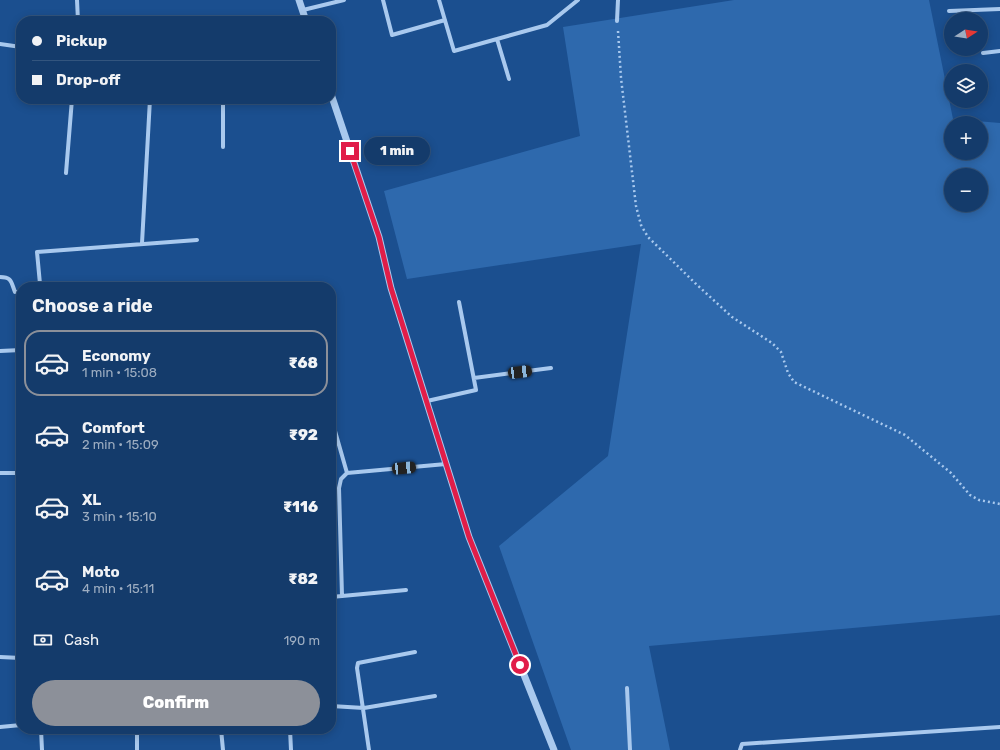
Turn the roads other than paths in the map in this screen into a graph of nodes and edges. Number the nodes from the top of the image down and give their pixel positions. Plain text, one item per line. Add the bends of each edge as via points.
1 (77, 0) edge
2 (299, 0) edge
3 (344, 0) edge
4 (383, 0) edge
5 (440, 0) edge
6 (578, 0) edge
7 (618, 0) edge
8 (1000, 9) edge
9 (303, 10) junction
10 (949, 11) dead end
11 (78, 16) edge
12 (305, 16) edge
13 (445, 20) junction
14 (617, 21) road end
15 (497, 39) junction
16 (0, 44) edge
17 (16, 46) edge
18 (1000, 50) edge
19 (988, 52) edge
20 (509, 79) dead end
21 (72, 104) edge
22 (150, 104) edge
23 (223, 104) edge
24 (334, 104) edge
25 (223, 147) dead end
26 (66, 172) dead end
27 (197, 240) dead end
28 (142, 243) junction
29 (0, 276) edge
30 (40, 282) edge
31 (16, 292) edge
32 (459, 302) dead end
33 (16, 350) edge
34 (0, 351) edge
35 (550, 368) dead end
36 (474, 378) junction
37 (427, 401) junction
38 (336, 434) edge
39 (446, 464) junction
40 (0, 472) edge
41 (16, 473) edge
42 (347, 473) junction
43 (406, 590) dead end
44 (342, 596) junction
45 (336, 597) edge
46 (415, 652) dead end
47 (0, 657) edge
48 (16, 658) edge
49 (627, 688) dead end
50 (435, 696) dead end
51 (336, 706) edge
52 (364, 708) junction
53 (16, 725) edge
54 (0, 727) edge
55 (1000, 727) edge
56 (41, 734) edge
57 (137, 734) edge
58 (221, 734) edge
59 (290, 734) edge
60 (42, 750) edge
61 (137, 750) edge
62 (223, 750) edge
63 (291, 750) edge
64 (369, 750) edge
65 (554, 750) edge
66 (630, 750) edge
67 (740, 750) edge

1 - 11 street
2 - 9 street
3 - 9 street
4 - 13 street via 392,35
5 - 13 street
6 - 15 street via 547,25
7 - 14 street
8 - 10 street
9 - 12 street
13 - 15 street via 454,51
15 - 20 street
16 - 17 street
18 - 19 street
21 - 26 street
22 - 28 street
23 - 25 street
24 - 37 street via 379,237 391,288
27 - 28 street
28 - 30 street via 37,252
29 - 31 street via 10,279
32 - 36 street
33 - 34 street
35 - 36 street
36 - 37 street via 476,390
37 - 39 street
38 - 42 street
39 - 42 street
39 - 65 street via 469,537
40 - 41 street
42 - 44 street via 341,479 339,488
43 - 44 street
44 - 45 street
46 - 52 street via 358,663
47 - 48 street
49 - 66 street
50 - 52 street
51 - 52 street
52 - 64 street
53 - 54 street
55 - 67 street via 742,744
56 - 60 street
57 - 61 street
58 - 62 street
59 - 63 street

